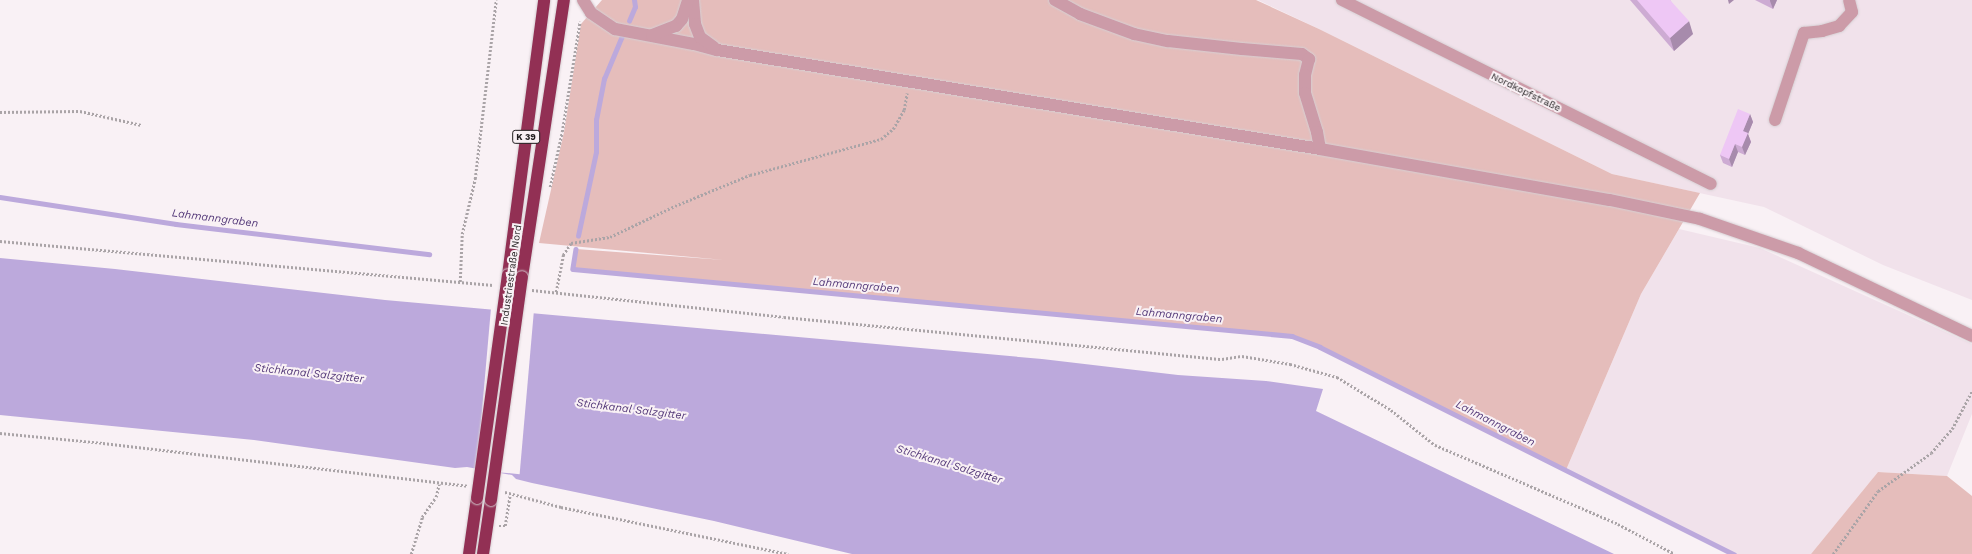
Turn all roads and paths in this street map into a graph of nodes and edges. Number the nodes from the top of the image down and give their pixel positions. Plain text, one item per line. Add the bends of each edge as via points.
1 (496, 0) edge
2 (544, 0) edge
3 (564, 0) edge
4 (688, 0) edge
5 (693, 0) edge
6 (1055, 0) edge
7 (1342, 0) edge
8 (1849, 0) edge
9 (586, 5) edge
10 (647, 36) junction
11 (717, 50) junction
12 (909, 83) junction
13 (0, 112) edge
14 (1776, 120) dead end
15 (141, 125) dead end
16 (1320, 150) junction
17 (1710, 184) dead end
18 (549, 191) dead end
19 (0, 240) edge
20 (460, 282) junction
21 (497, 286) dead end
22 (526, 289) dead end
23 (556, 292) junction
24 (1972, 336) edge
25 (1972, 391) edge
26 (0, 433) edge
27 (439, 484) junction
28 (500, 491) dead end
29 (476, 492) junction
30 (510, 494) junction
31 (499, 526) dead end
32 (411, 554) edge
33 (469, 554) edge
34 (483, 554) edge
35 (788, 554) edge
36 (1675, 554) edge
37 (1833, 554) edge

1 - 20 path via 475,179 462,234
2 - 29 highway, Industriestraße Nord / K 39, bridge
3 - 34 highway, Industriestraße Nord / K 39, bridge
4 - 10 lane via 682,19 676,26
5 - 11 lane via 695,24 700,37
6 - 16 lane via 1080,14 1134,34 1190,43 1302,54 1309,59 1305,75 1305,93
7 - 17 lane, Nordkopfstraße
8 - 14 lane via 1852,12 1839,26 1822,32 1804,33
9 - 10 lane via 591,13 615,29
9 - 18 path via 581,18 562,132
10 - 11 lane
11 - 12 lane
12 - 16 lane
12 - 23 path via 904,110 893,129 880,139 750,175 675,206 610,237 571,243 563,255
13 - 15 path via 80,111
16 - 24 lane via 1610,200 1700,219 1798,253
19 - 20 path
20 - 21 path
22 - 23 path
23 - 36 path via 784,317 1222,359 1242,356 1290,364 1337,377 1391,410 1435,445 1618,524
25 - 37 path via 1952,429 1931,453 1878,491
26 - 27 path
27 - 29 path
27 - 32 path via 436,497 422,516
28 - 30 path
29 - 33 highway, Industriestraße Nord / K 39
30 - 31 path via 505,526
30 - 35 path via 562,508

